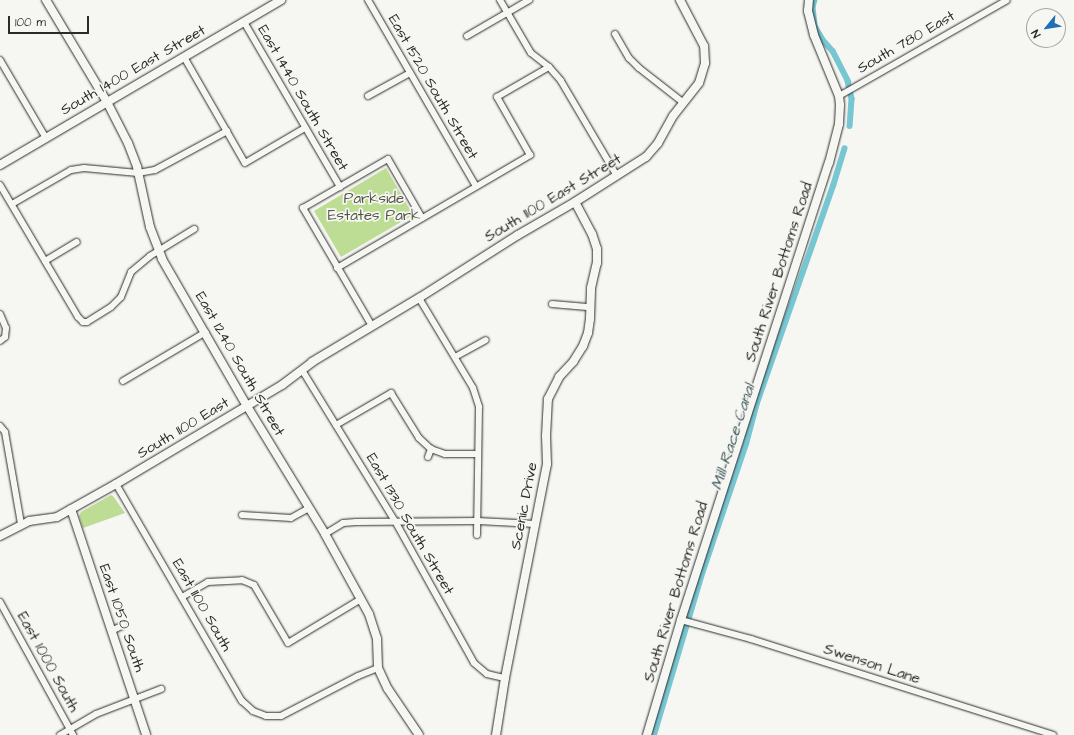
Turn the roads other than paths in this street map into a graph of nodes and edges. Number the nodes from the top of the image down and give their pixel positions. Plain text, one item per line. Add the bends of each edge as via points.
1 (46, 0) edge
2 (281, 0) edge
3 (368, 0) edge
4 (500, 0) edge
5 (529, 0) edge
6 (680, 0) edge
7 (809, 0) edge
8 (1007, 0) edge
9 (508, 12) junction
10 (244, 22) junction
11 (615, 34) dead end
12 (467, 36) dead end
13 (184, 57) junction
14 (0, 60) edge
15 (549, 67) junction
16 (410, 73) junction
17 (368, 96) dead end
18 (839, 96) junction
19 (107, 102) junction
20 (684, 103) junction
21 (305, 128) junction
22 (227, 131) junction
23 (46, 138) junction
24 (0, 165) edge
25 (138, 173) junction
26 (617, 176) junction
27 (0, 185) edge
28 (476, 186) junction
29 (340, 187) junction
30 (575, 202) junction
31 (12, 204) junction
32 (422, 218) junction
33 (194, 229) dead end
34 (77, 242) dead end
35 (158, 250) junction
36 (45, 261) junction
37 (337, 268) junction
38 (419, 298) junction
39 (552, 304) dead end
40 (590, 307) junction
41 (0, 314) edge
42 (372, 326) junction
43 (206, 332) junction
44 (486, 340) dead end
45 (0, 341) edge
46 (455, 357) junction
47 (302, 370) junction
48 (123, 381) dead end
49 (247, 406) junction
50 (336, 425) junction
51 (0, 426) edge
52 (432, 449) junction
53 (478, 454) junction
54 (428, 457) dead end
55 (116, 484) junction
56 (309, 508) junction
57 (71, 509) junction
58 (242, 515) dead end
59 (395, 521) junction
60 (478, 521) junction
61 (22, 524) junction
62 (535, 524) junction
63 (325, 534) junction
64 (477, 535) dead end
65 (0, 536) edge
66 (182, 597) junction
67 (361, 600) junction
68 (0, 602) edge
69 (683, 621) junction
70 (124, 625) dead end
71 (112, 630) junction
72 (378, 668) junction
73 (505, 678) junction
74 (161, 689) dead end
75 (134, 698) junction
76 (71, 732) edge
77 (60, 735) edge
78 (146, 735) edge
79 (419, 735) edge
80 (496, 735) edge
81 (648, 735) edge
82 (1054, 735) edge

1 - 19 street, East 1240 South Street
2 - 10 street, South 1400 East Street
3 - 16 street, East 1520 South Street
4 - 9 street
5 - 9 street
6 - 20 street, South 1100 East Street via 702,40 705,53 699,83
7 - 18 street, South River Bottoms Road via 808,11 814,35
8 - 18 street, South 780 East
9 - 12 street
9 - 15 street via 531,53
10 - 13 street, South 1400 East Street
10 - 21 street, East 1440 South Street
11 - 20 street via 629,58 639,68
13 - 19 street, South 1400 East Street
13 - 22 street
14 - 23 street
15 - 26 street via 561,81
15 - 28 street via 497,97 530,155
16 - 17 street
16 - 28 street, East 1520 South Street
18 - 69 street, South River Bottoms Road via 840,115 829,163
19 - 23 street, South 1400 East Street
19 - 25 street, East 1240 South Street via 128,143
20 - 26 street, South 1100 East Street via 646,157
21 - 22 street via 245,163
21 - 29 street, East 1440 South Street
22 - 25 street via 168,164 155,170
23 - 24 street, South 1400 East Street
25 - 31 street via 84,168 71,170
25 - 35 street, East 1240 South Street via 146,214
26 - 30 street, South 1100 East Street
27 - 31 street
28 - 32 street
29 - 32 street via 388,159
29 - 37 street via 303,208
30 - 38 street, South 1100 East Street
30 - 40 street, Scenic Drive via 597,249
31 - 36 street
32 - 37 street
33 - 35 street
34 - 36 street
35 - 36 street via 131,272 121,297 111,307 87,322 78,317
35 - 43 street, East 1240 South Street
37 - 42 street
38 - 42 street, South 1100 East Street
38 - 46 street
39 - 40 street
40 - 62 street, Scenic Drive via 588,333 583,346 573,362 559,376 548,399 547,464
41 - 45 street via 5,323 6,333
42 - 47 street, South 1100 East
43 - 48 street
43 - 49 street, East 1240 South Street
44 - 46 street
46 - 53 street via 473,388 479,407
47 - 49 street, South 1100 East
47 - 50 street, East 1330 South Street
49 - 55 street, South 1100 East
49 - 56 street, East 1240 South Street
50 - 52 street via 391,393 419,438
50 - 59 street, East 1330 South Street
51 - 61 street via 5,432
52 - 53 street via 445,454
52 - 54 street
53 - 60 street
55 - 57 street, South 1100 East
55 - 66 street, East 1100 South
56 - 58 street via 291,518
56 - 63 street, East 1240 South Street
57 - 61 street, South 1100 East via 57,516
57 - 71 street, East 1050 South
59 - 60 street
59 - 63 street via 343,523
59 - 73 street, East 1330 South Street via 474,662 487,674
60 - 62 street
60 - 64 street
61 - 65 street, South 1100 East
62 - 73 street, Scenic Drive
63 - 67 street, East 1240 South Street
66 - 67 street via 208,582 242,580 254,585 288,643
66 - 72 street, East 1100 South via 242,701 253,711 266,716 287,714
67 - 72 street, East 1240 South Street via 374,625
68 - 76 street, East 1000 South
69 - 81 street, South River Bottoms Road
69 - 82 street, Swenson Lane via 751,639
70 - 71 street
71 - 75 street, East 1050 South
72 - 79 street, East 1240 South Street via 388,689
73 - 80 street, Scenic Drive
74 - 75 street
75 - 76 street via 96,714
75 - 78 street, East 1050 South
76 - 77 street

